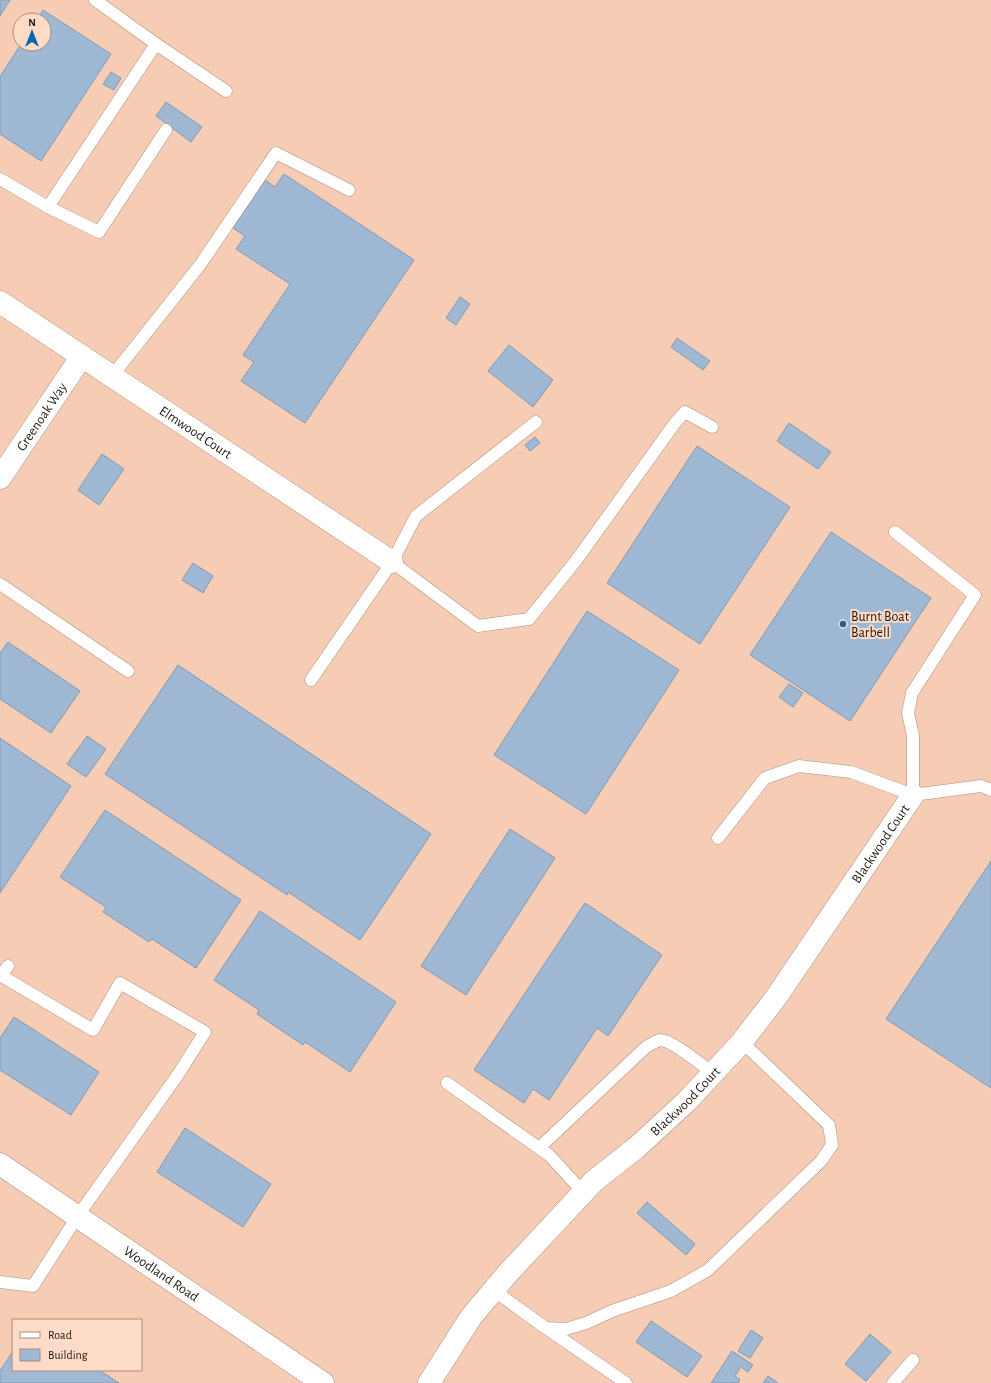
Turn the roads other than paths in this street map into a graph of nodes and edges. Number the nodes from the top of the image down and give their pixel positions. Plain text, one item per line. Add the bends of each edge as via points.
1 (95, 0) edge
2 (156, 44) junction
3 (226, 91) dead end
4 (166, 130) dead end
5 (0, 179) edge
6 (349, 190) dead end
7 (48, 207) junction
8 (0, 302) edge
9 (82, 356) junction
10 (112, 376) junction
11 (536, 422) dead end
12 (712, 428) dead end
13 (0, 478) edge
14 (894, 532) dead end
15 (392, 562) junction
16 (0, 584) edge
17 (128, 671) dead end
18 (311, 680) dead end
19 (991, 790) edge
20 (913, 795) junction
21 (718, 838) dead end
22 (8, 966) dead end
23 (0, 976) edge
24 (742, 1042) junction
25 (713, 1073) junction
26 (447, 1084) dead end
27 (539, 1148) junction
28 (0, 1164) edge
29 (583, 1192) junction
30 (77, 1217) junction
31 (0, 1282) edge
32 (493, 1290) junction
33 (546, 1328) junction
34 (913, 1360) dead end
35 (323, 1383) edge
36 (429, 1383) edge
37 (626, 1383) edge
38 (893, 1383) edge

1 - 2 lane
2 - 3 lane
2 - 7 lane
4 - 7 lane via 99,232
5 - 7 lane
6 - 10 lane via 276,152 200,265
8 - 9 street, Elmwood Court
9 - 10 street, Elmwood Court
9 - 13 street, Greenoak Way
10 - 15 street, Elmwood Court
11 - 15 lane via 416,516
12 - 15 lane via 685,412 575,562 529,619 478,626
14 - 20 lane via 975,595 912,693 908,713 913,736
15 - 18 lane
16 - 17 lane
19 - 20 lane via 981,786
20 - 21 lane via 851,772 799,766 765,778
20 - 24 street, Blackwood Court via 777,996
22 - 23 lane
23 - 30 lane via 93,1030 120,983 205,1032 177,1076
24 - 25 street, Blackwood Court
24 - 33 lane via 829,1125 832,1145 821,1161 708,1270 671,1291 612,1311 586,1323 566,1329
25 - 27 lane via 677,1047 660,1040 646,1047
25 - 29 street, Blackwood Court via 636,1148
26 - 27 lane
27 - 29 lane via 549,1155
28 - 30 street, Woodland Road
29 - 32 street, Blackwood Court
30 - 31 lane via 33,1286
30 - 35 street, Woodland Road
32 - 33 lane
32 - 36 street, Blackwood Court via 471,1317
33 - 37 lane
34 - 38 lane

